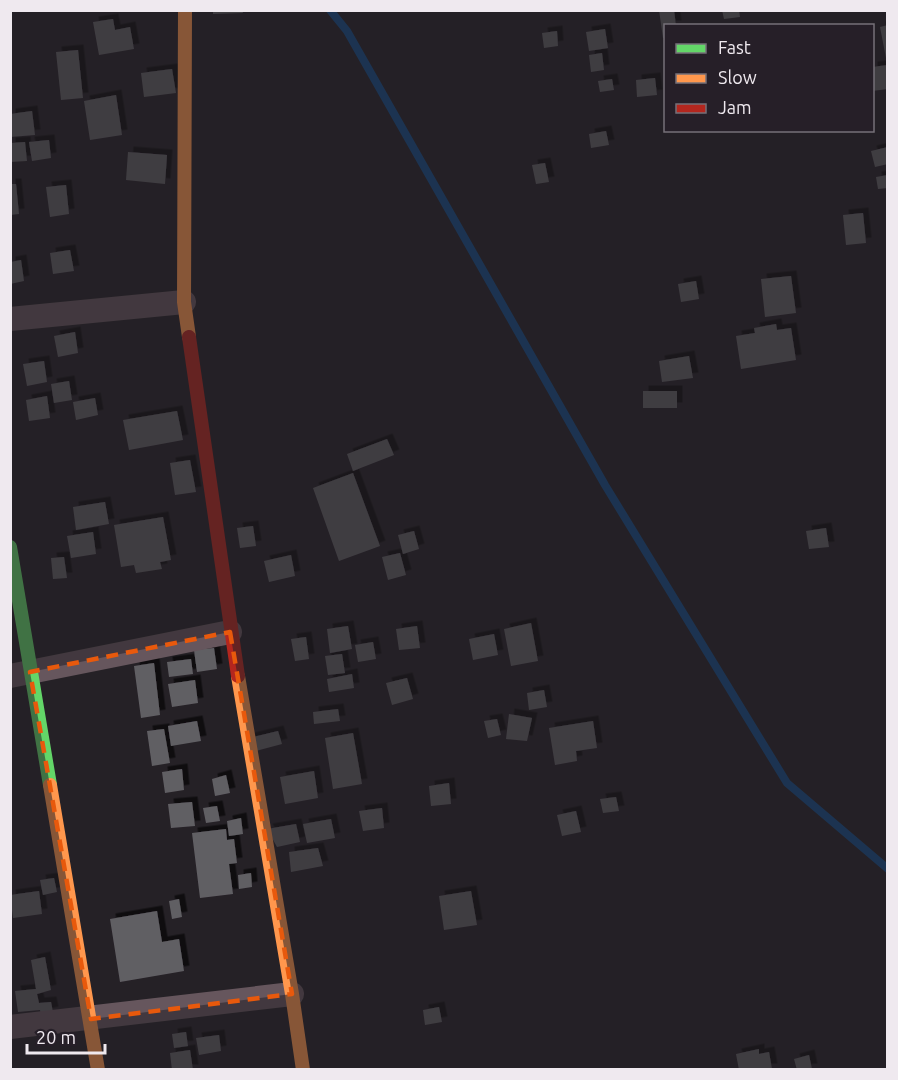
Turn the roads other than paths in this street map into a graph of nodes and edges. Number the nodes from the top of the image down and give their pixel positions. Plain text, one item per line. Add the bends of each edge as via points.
1 (185, 10) edge
2 (184, 302) junction
3 (10, 319) edge
4 (10, 547) edge
5 (230, 632) junction
6 (20, 674) edge
7 (292, 994) junction
8 (91, 1019) junction
9 (10, 1027) edge
10 (98, 1070) edge
11 (303, 1070) edge

1 - 2 street
2 - 3 street
2 - 5 street
4 - 6 street
5 - 6 street
5 - 7 street
6 - 8 street
7 - 8 street
7 - 11 street
8 - 9 street
8 - 10 street

